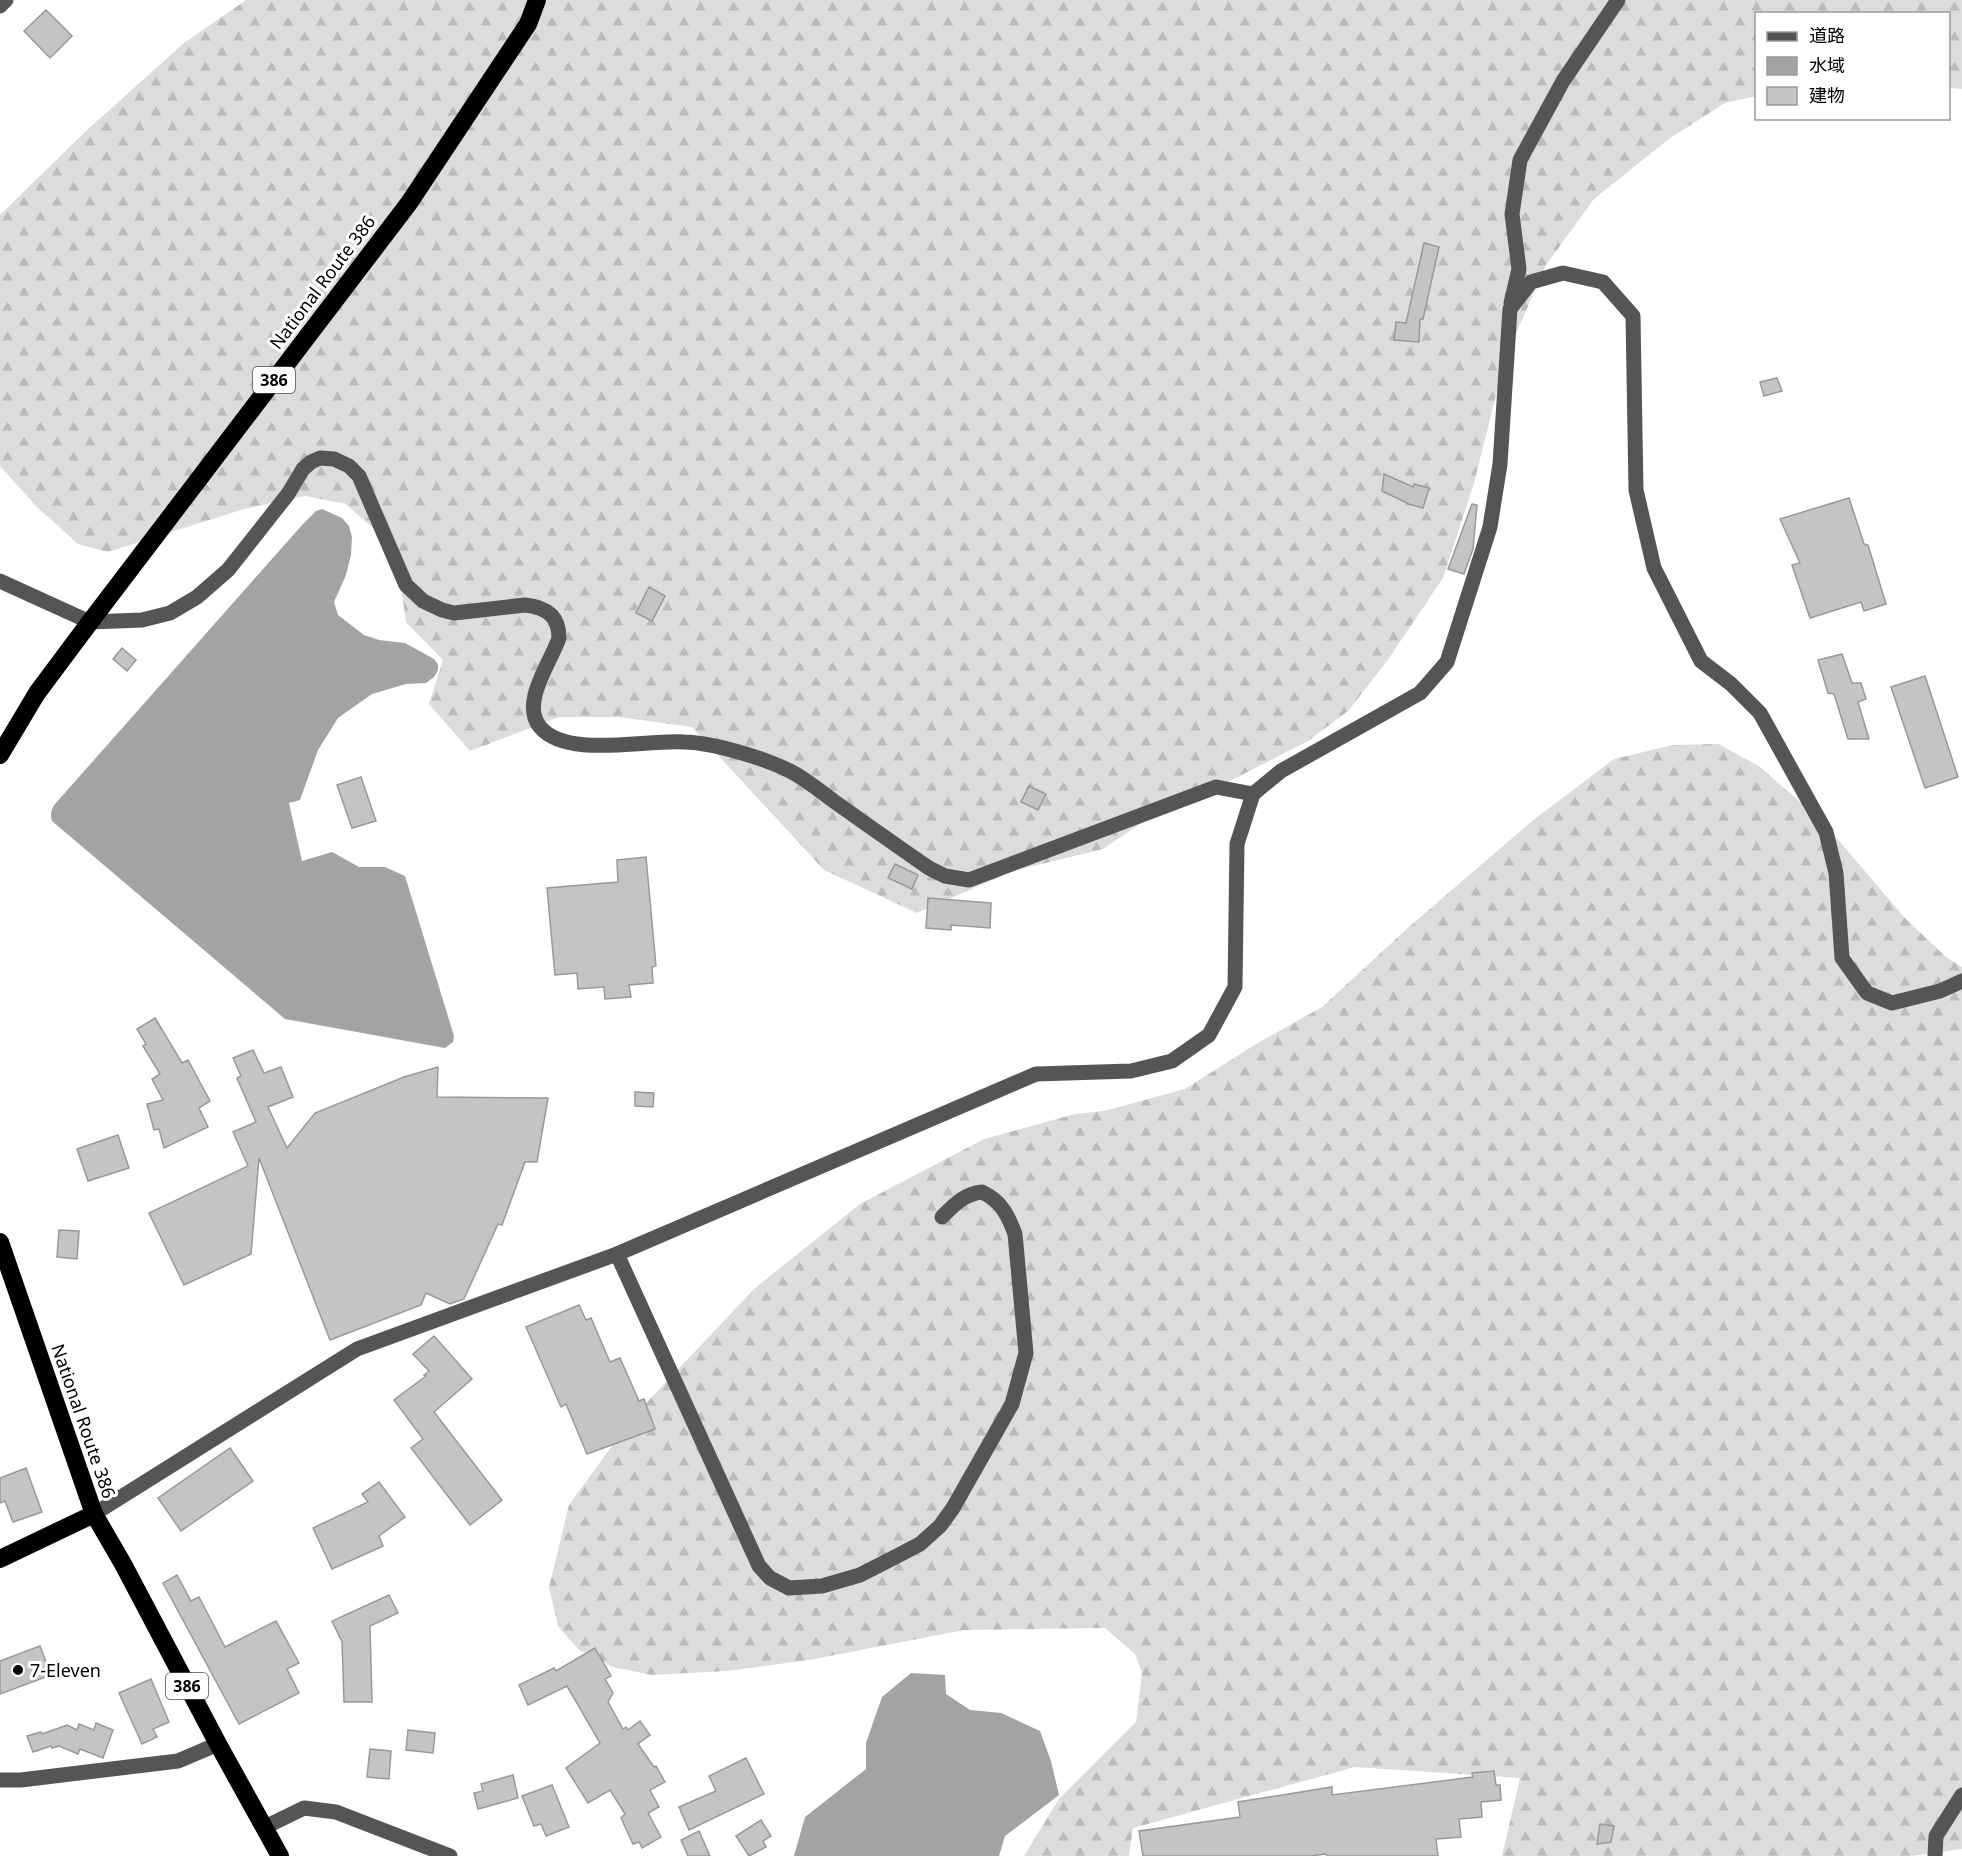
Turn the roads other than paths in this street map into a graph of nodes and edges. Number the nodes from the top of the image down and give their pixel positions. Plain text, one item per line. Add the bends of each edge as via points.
1 (6, 0) edge
2 (537, 0) edge
3 (1618, 0) edge
4 (0, 6) edge
5 (1510, 309) junction
6 (0, 581) edge
7 (90, 622) junction
8 (0, 755) edge
9 (1253, 794) junction
10 (1962, 981) edge
11 (942, 1218) dead end
12 (0, 1242) edge
13 (617, 1254) junction
14 (94, 1514) junction
15 (0, 1559) edge
16 (218, 1744) junction
17 (0, 1780) edge
18 (1962, 1795) edge
19 (265, 1827) junction
20 (280, 1856) edge
21 (450, 1856) edge
22 (1935, 1856) edge

1 - 4 street
2 - 7 highway, National Route 386 / 386 via 528,24 409,203
3 - 5 street via 1563,81 1520,160 1512,214 1519,269
5 - 9 street via 1500,464 1490,527 1447,662 1420,693 1281,771
5 - 10 street via 1532,282 1563,273 1603,282 1633,316 1636,490 1654,568 1701,662 1760,713 1826,832 1836,873 1842,958 1867,993 1892,1003
6 - 7 street
7 - 8 highway, National Route 386 / 386 via 37,693
7 - 9 street via 142,620 171,614 197,597 228,570 303,469 320,458 334,459 359,476 406,585 423,601 454,613 536,606 554,618 559,638 533,698 533,715 546,733 562,742 686,742 742,753 791,771 929,868 945,876 969,880 1216,787
9 - 13 street via 1237,844 1235,987 1209,1035 1172,1061 1131,1071 1036,1074
11 - 13 street via 958,1201 982,1192 1004,1207 1009,1217 1015,1234 1026,1353 1012,1404 940,1526 920,1545 860,1575 822,1586 789,1588 770,1578 759,1566
12 - 14 highway, National Route 386 / 386
13 - 14 street via 357,1349
14 - 15 highway, National Route 386
14 - 16 highway, 386
16 - 17 street via 178,1761
16 - 19 highway, 386
18 - 22 street via 1936,1836
19 - 20 highway, 386
19 - 21 street via 304,1808 336,1812

